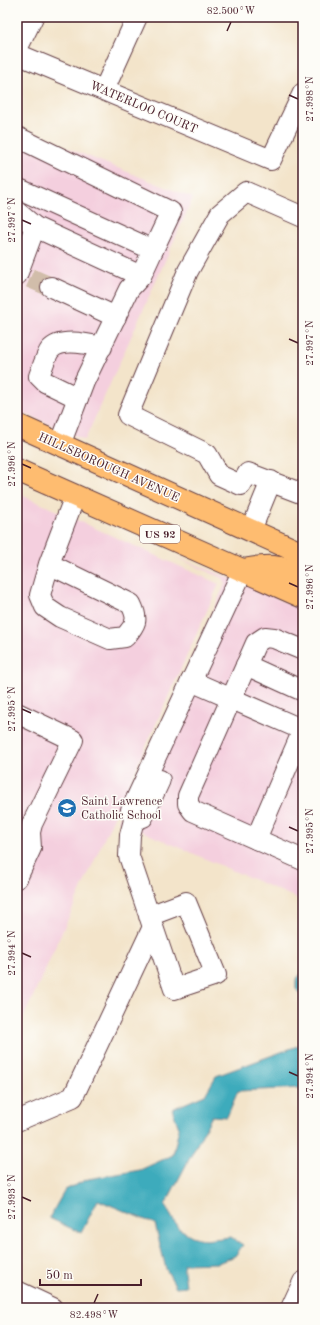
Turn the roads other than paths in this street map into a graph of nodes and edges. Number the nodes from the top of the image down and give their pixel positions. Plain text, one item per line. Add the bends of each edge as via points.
1 (33, 17) edge
2 (137, 17) edge
3 (17, 49) edge
4 (17, 54) edge
5 (104, 90) junction
6 (303, 93) edge
7 (18, 139) edge
8 (17, 188) edge
9 (17, 212) edge
10 (303, 217) edge
11 (35, 226) junction
12 (153, 250) junction
13 (22, 275) edge
14 (141, 276) junction
15 (51, 287) tunnel mouth
16 (116, 317) junction
17 (102, 347) junction
18 (78, 398) junction
19 (17, 425) edge
20 (60, 444) junction
21 (17, 470) edge
22 (271, 481) junction
23 (303, 494) edge
24 (75, 496) junction
25 (251, 530) junction
26 (303, 554) edge
27 (49, 564) junction
28 (248, 573) junction
29 (303, 575) edge
30 (303, 597) edge
31 (303, 650) edge
32 (246, 665) junction
33 (197, 684) junction
34 (303, 691) edge
35 (231, 700) junction
36 (17, 713) edge
37 (303, 730) edge
38 (256, 839) junction
39 (303, 860) edge
40 (17, 878) edge
41 (17, 1120) edge
42 (303, 1282) edge
43 (17, 1291) edge
44 (53, 1308) edge
45 (291, 1308) edge

1 - 3 street
2 - 5 street
4 - 5 street, WATERLOO COURT
5 - 6 street, WATERLOO COURT via 271,160
7 - 12 street via 171,212
8 - 12 street
9 - 11 street
10 - 22 street via 246,192 220,214 188,271 128,415 207,454 219,475 241,484 248,473
11 - 13 street
11 - 14 street
12 - 14 street
14 - 16 street via 129,289
15 - 16 street
16 - 17 street
17 - 18 street
17 - 18 street via 73,342 61,344 51,350 39,376 45,382
18 - 20 street
19 - 20 main road, HILLSBOROUGH AVENUE
20 - 25 main road, HILLSBOROUGH AVENUE
21 - 24 main road, US 92
22 - 23 street
22 - 25 street
24 - 27 street
24 - 28 main road, US 92
25 - 26 main road, HILLSBOROUGH AVENUE
27 - 27 street via 40,595 45,607 60,618 110,639 125,637 133,627 136,614 131,604
28 - 29 main road via 263,566 289,569
28 - 30 main road, US 92
28 - 33 street
31 - 32 street via 265,637 256,643
32 - 34 street
32 - 35 street
33 - 35 street
33 - 41 street via 143,817 134,820 130,835 129,856 151,921 73,1097
35 - 37 street
35 - 38 street via 188,796 188,804 193,811
36 - 40 street via 73,740 32,824 31,848
37 - 38 street
38 - 39 street
42 - 45 street
43 - 44 street

